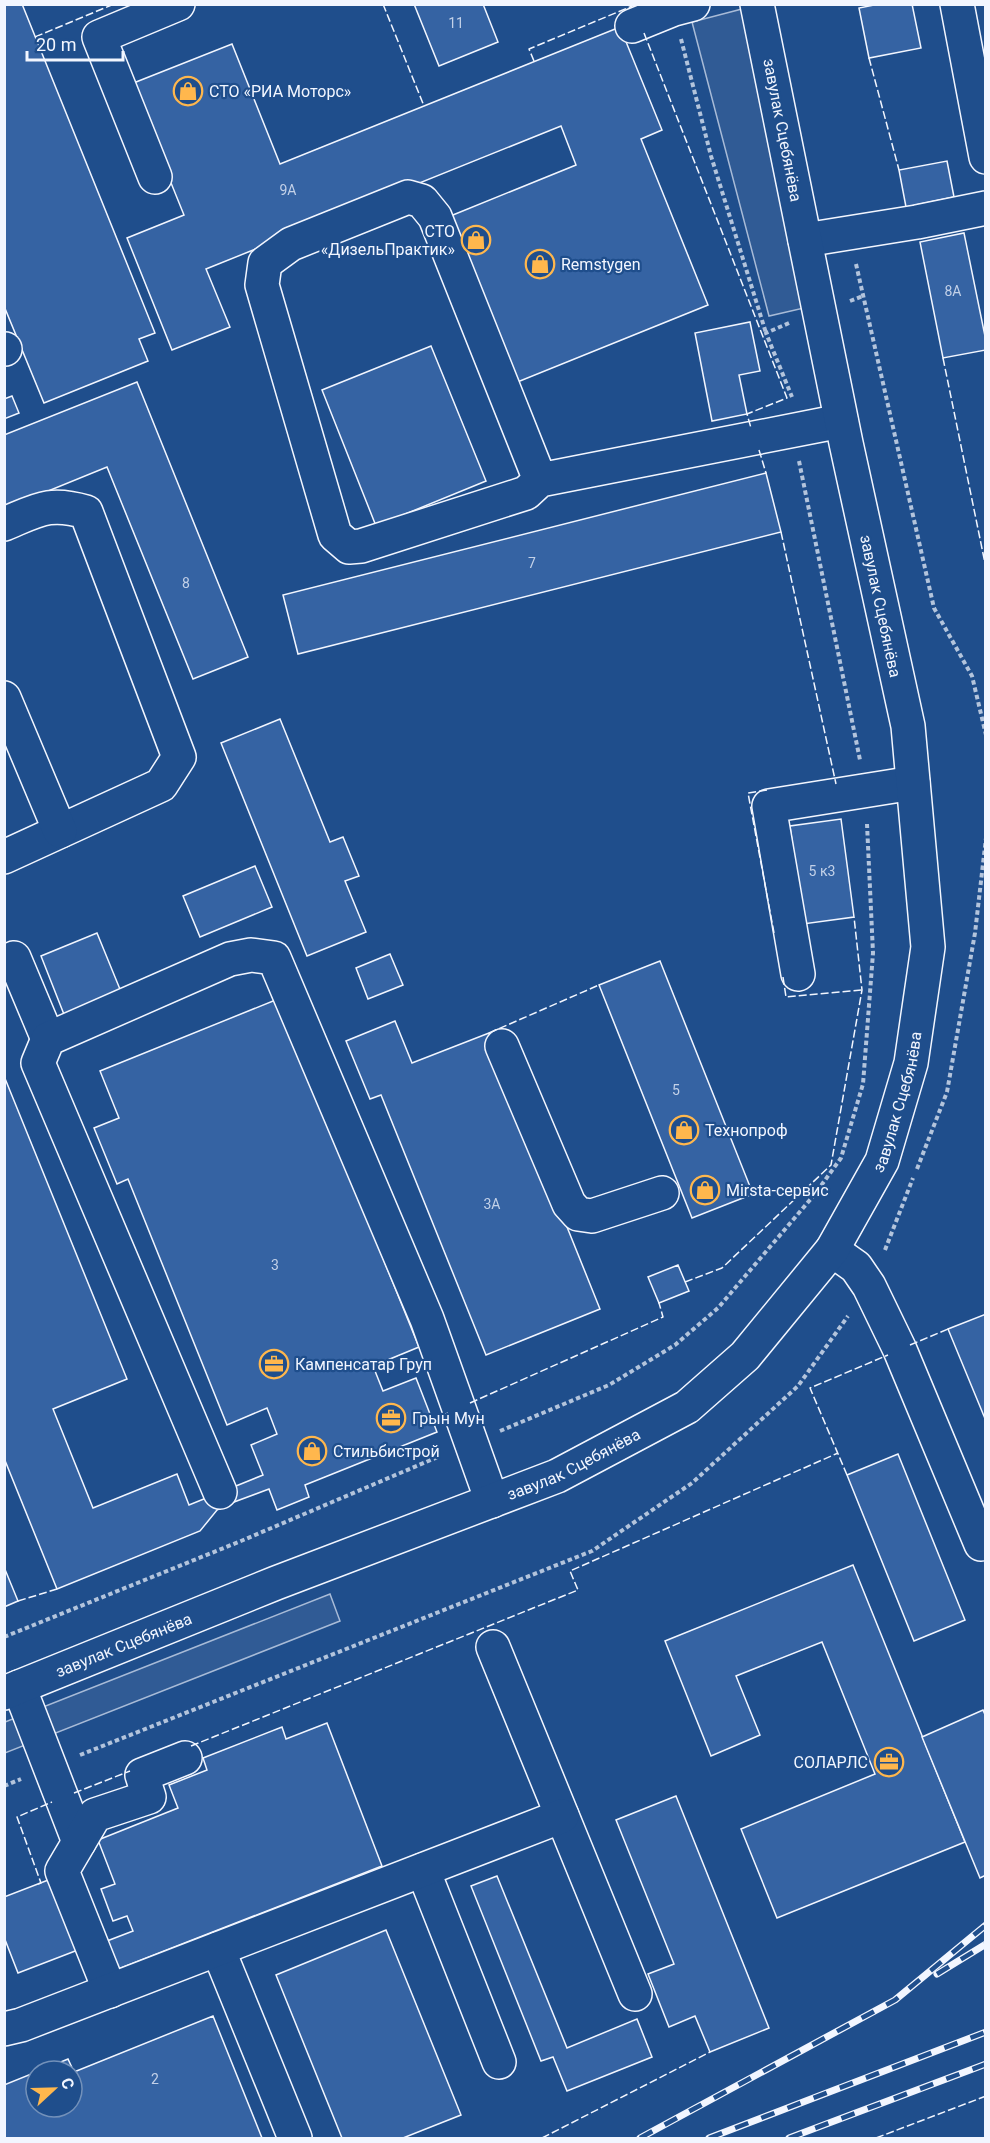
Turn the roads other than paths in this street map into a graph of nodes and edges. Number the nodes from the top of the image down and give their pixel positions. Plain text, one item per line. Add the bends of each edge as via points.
1 (178, 4) edge
2 (757, 4) edge
3 (966, 6) edge
4 (683, 7) edge
5 (632, 26) dead end
6 (986, 157) edge
7 (154, 177) dead end
8 (986, 208) edge
9 (805, 240) junction
10 (842, 421) junction
11 (540, 480) junction
12 (4, 524) edge
13 (4, 698) edge
14 (913, 783) junction
15 (60, 831) junction
16 (4, 857) edge
17 (4, 963) edge
18 (798, 974) dead end
19 (48, 1039) junction
20 (502, 1046) dead end
21 (662, 1193) dead end
22 (832, 1250) junction
23 (220, 1492) dead end
24 (492, 1501) junction
25 (981, 1544) dead end
26 (493, 1647) dead end
27 (12, 1690) edge
28 (185, 1758) dead end
29 (562, 1816) junction
30 (79, 1842) junction
31 (423, 1870) junction
32 (218, 1949) junction
33 (110, 1991) junction
34 (635, 1994) dead end
35 (4, 2028) edge
36 (499, 2062) dead end
37 (295, 2139) edge

1 - 7 street via 99,38
2 - 9 street, завулак Сцебянёва
3 - 6 street
4 - 5 street
8 - 9 street
9 - 10 street, завулак Сцебянёва
10 - 11 street
10 - 14 street, завулак Сцебянёва via 908,726
11 - 11 street via 526,493 349,547 335,535 262,285 265,263 291,244 408,197 422,201 435,217
12 - 15 street via 44,507 65,506 86,512 179,757 161,785
13 - 15 street
14 - 18 street via 770,806
14 - 22 street, завулак Сцебянёва via 928,947 911,1063 882,1161
15 - 16 street
17 - 19 street via 14,958
19 - 23 street via 38,1063
19 - 24 street via 230,959 251,955 274,958 427,1319
20 - 21 street via 569,1204 578,1214 592,1216
22 - 24 street, завулак Сцебянёва via 745,1356 687,1407 557,1476
22 - 25 street via 855,1267 869,1286
24 - 27 street, завулак Сцебянёва
26 - 29 street
27 - 30 street
28 - 30 street via 142,1775 149,1797 95,1815
29 - 31 street
29 - 34 street
30 - 33 street via 62,1871
31 - 32 street
31 - 36 street
32 - 33 street
32 - 37 street
33 - 35 street

